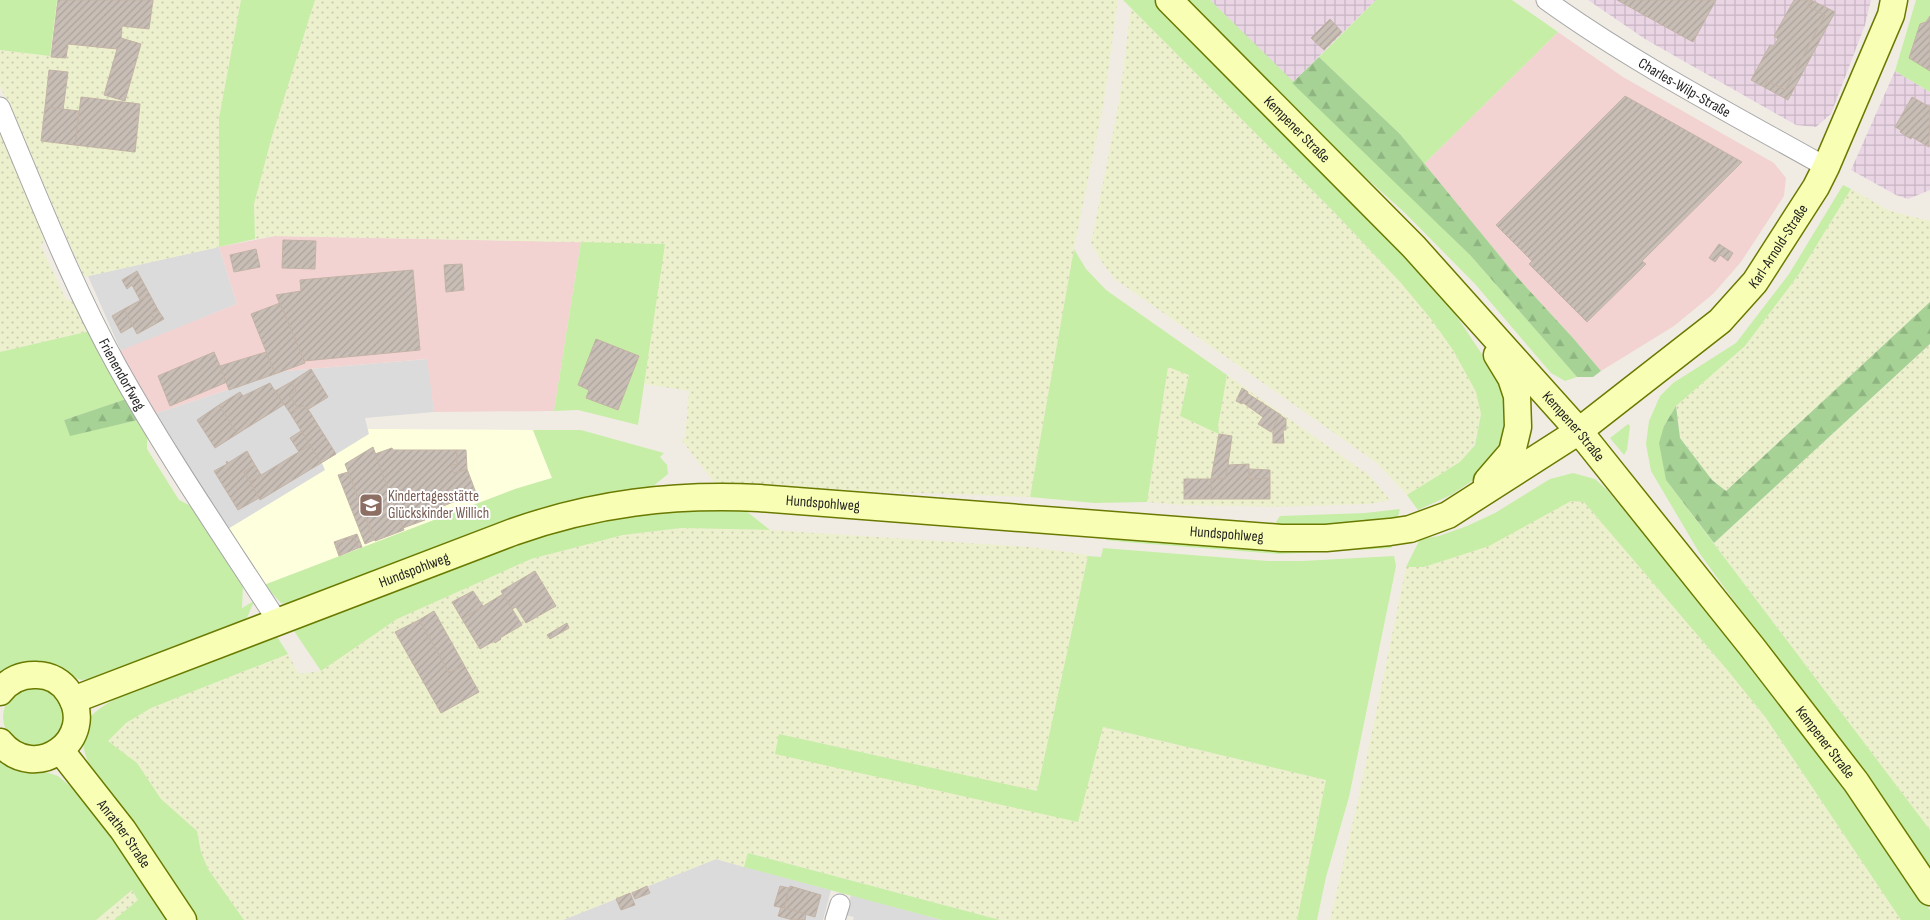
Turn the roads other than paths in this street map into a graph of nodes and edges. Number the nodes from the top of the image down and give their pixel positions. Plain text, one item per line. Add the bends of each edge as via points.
1 (1169, 0) edge
2 (1546, 0) edge
3 (1894, 0) edge
4 (0, 107) edge
5 (1826, 167) junction
6 (1414, 247) junction
7 (1579, 431) junction
8 (1448, 514) junction
9 (278, 622) junction
10 (1, 687) edge
11 (73, 700) junction
12 (0, 742) edge
13 (61, 751) junction
14 (1930, 892) edge
15 (183, 920) edge

1 - 6 street, Kempener Straße
2 - 5 street, Charles-Wilp-Straße via 1646,66
3 - 5 street, Karl-Arnold-Straße via 1891,15
4 - 9 street, Frienendorfweg via 73,276 116,364 166,449
5 - 7 street, Karl-Arnold-Straße via 1755,282 1720,321
6 - 7 street, Kempener Straße
6 - 8 street via 1491,346 1511,378 1517,396 1518,428 1512,452 1494,474
7 - 8 street, Hundspohlweg
7 - 14 street, Kempener Straße via 1856,782
8 - 9 street, Hundspohlweg via 1410,529 1390,532 1281,538 759,498 652,500 586,511 530,526
9 - 11 street, Hundspohlweg
10 - 11 street via 28,674 42,675 55,679
11 - 13 street via 76,726
12 - 13 street via 15,755 27,759 39,759
13 - 15 street, Anrather Straße via 123,830

